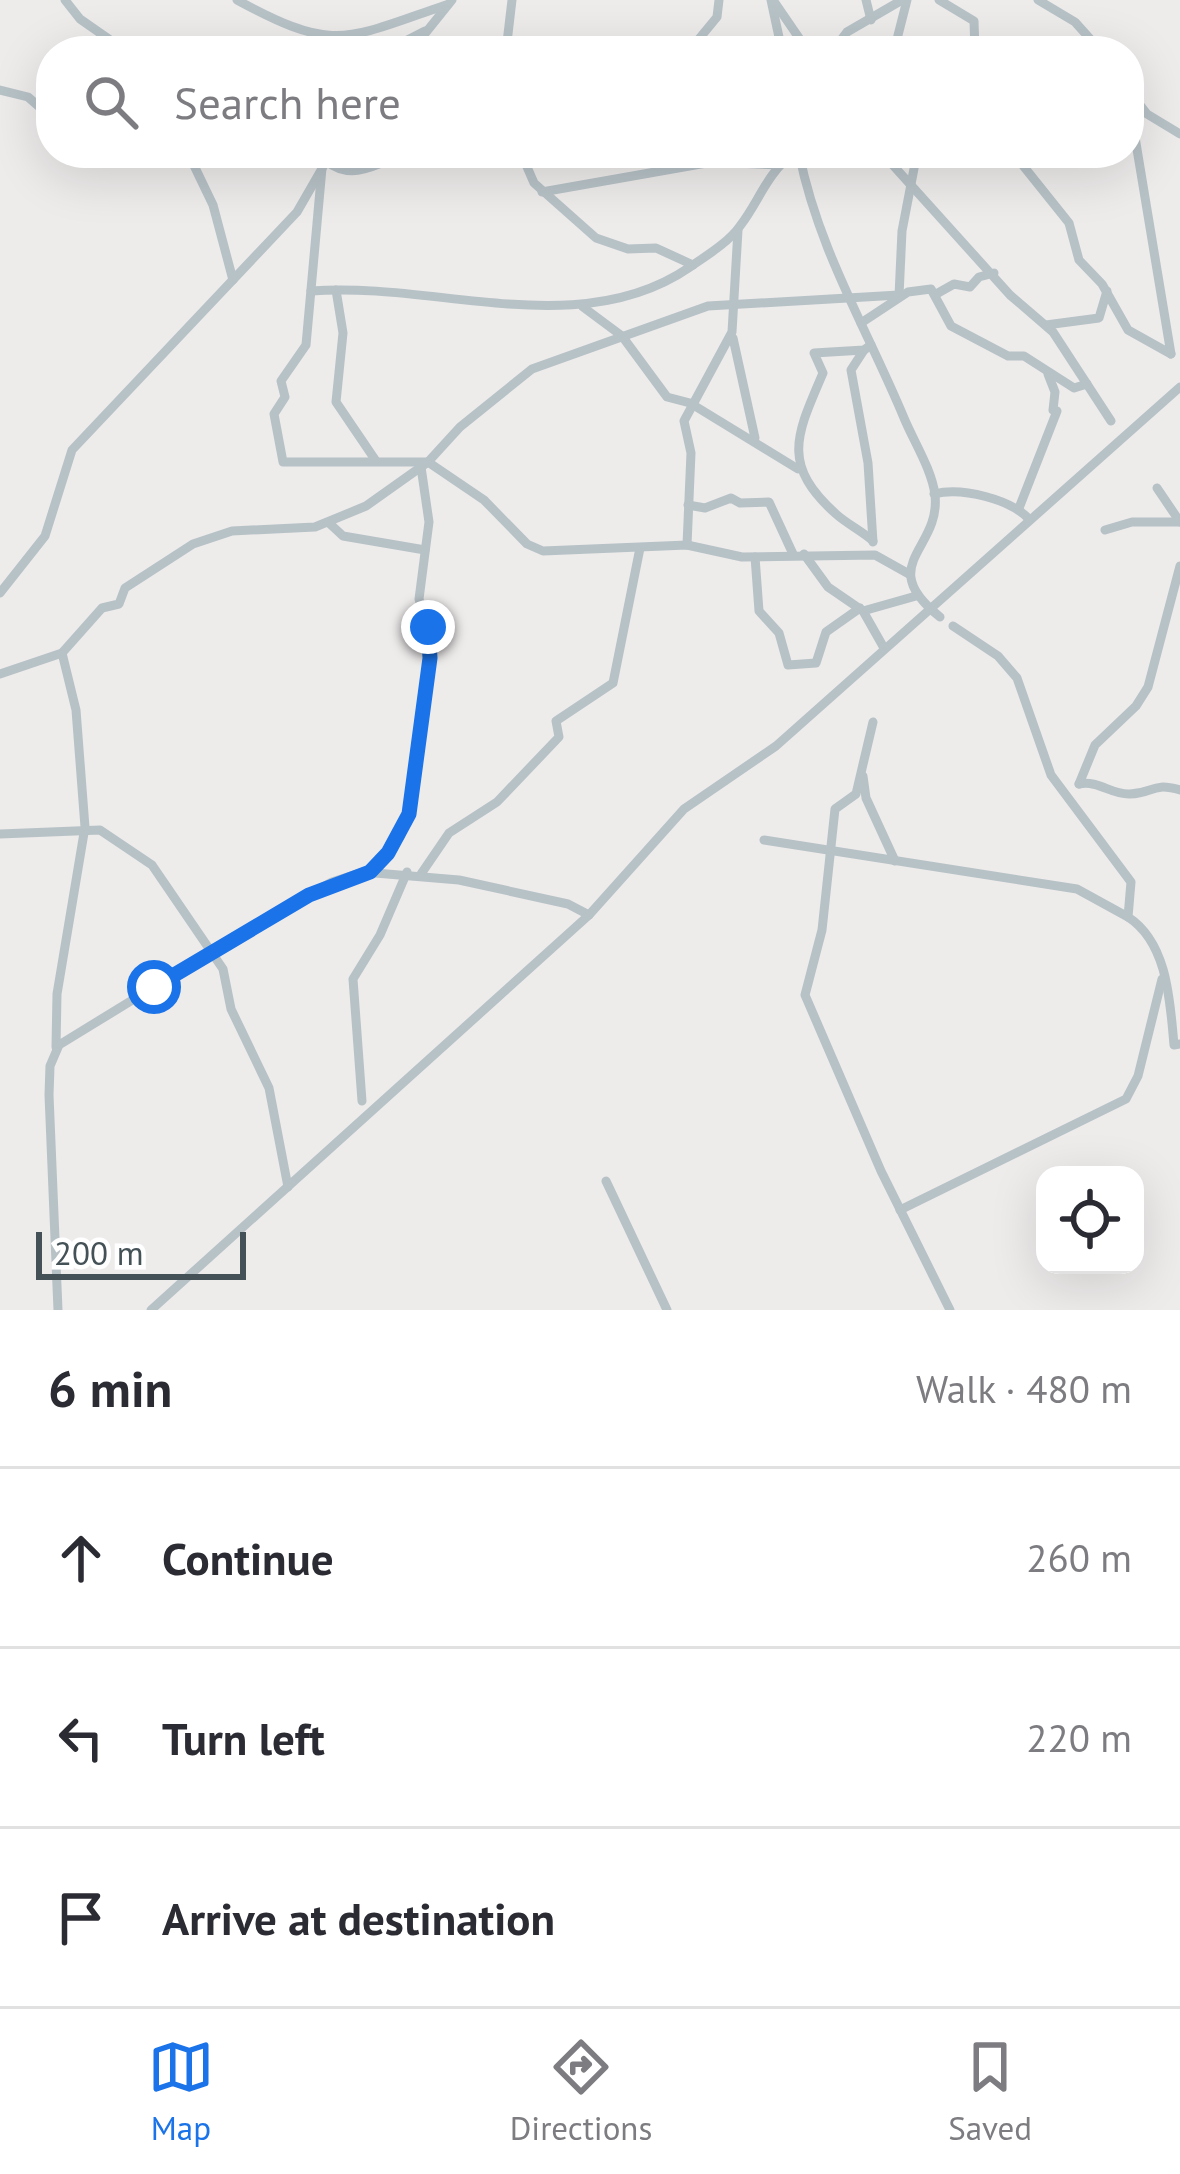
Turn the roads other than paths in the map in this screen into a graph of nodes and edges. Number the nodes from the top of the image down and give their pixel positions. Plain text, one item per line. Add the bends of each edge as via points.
1 (65, 0) edge
2 (237, 0) edge
3 (512, 0) edge
4 (719, 0) edge
5 (772, 0) edge
6 (866, 0) edge
7 (904, 0) edge
8 (939, 0) edge
9 (1038, 0) edge
10 (449, 2) edge
11 (872, 20) junction
12 (430, 28) junction
13 (104, 36) edge
14 (317, 36) edge
15 (342, 36) edge
16 (415, 36) edge
17 (423, 36) edge
18 (508, 36) edge
19 (701, 36) edge
20 (779, 36) edge
21 (797, 36) edge
22 (844, 36) edge
23 (897, 36) edge
24 (974, 36) edge
25 (1088, 36) edge
26 (0, 90) edge
27 (36, 104) edge
28 (1144, 109) edge
29 (1180, 134) edge
30 (195, 168) edge
31 (322, 168) edge
32 (325, 168) edge
33 (337, 168) edge
34 (368, 168) edge
35 (526, 168) edge
36 (678, 168) edge
37 (777, 168) edge
38 (798, 168) edge
39 (894, 168) edge
40 (914, 168) edge
41 (1025, 168) edge
42 (1139, 168) edge
43 (910, 187) junction
44 (542, 192) junction
45 (738, 230) junction
46 (693, 265) junction
47 (994, 274) junction
48 (233, 280) junction
49 (336, 290) junction
50 (310, 291) junction
51 (1107, 291) junction
52 (938, 293) junction
53 (899, 296) junction
54 (847, 298) junction
55 (733, 302) junction
56 (579, 305) junction
57 (861, 322) junction
58 (1046, 326) junction
59 (733, 332) junction
60 (622, 336) junction
61 (868, 348) junction
62 (1048, 374) junction
63 (1087, 384) junction
64 (1180, 387) edge
65 (690, 403) junction
66 (1111, 421) dead end
67 (756, 440) junction
68 (376, 461) junction
69 (424, 465) junction
70 (798, 469) junction
71 (1156, 488) dead end
72 (934, 494) junction
73 (688, 505) junction
74 (1019, 508) junction
75 (1030, 520) junction
76 (1180, 522) edge
77 (329, 523) junction
78 (1106, 530) dead end
79 (873, 542) junction
80 (687, 545) junction
81 (640, 548) junction
82 (425, 550) junction
83 (798, 554) junction
84 (875, 555) junction
85 (754, 557) junction
86 (1180, 566) edge
87 (909, 574) junction
88 (0, 593) edge
89 (916, 596) junction
90 (928, 608) junction
91 (862, 609) junction
92 (940, 617) dead end
93 (953, 626) dead end
94 (884, 648) junction
95 (62, 653) junction
96 (0, 674) edge
97 (873, 722) dead end
98 (863, 764) junction
99 (1079, 784) junction
100 (1180, 790) edge
101 (1064, 792) junction
102 (85, 827) junction
103 (0, 834) edge
104 (764, 840) dead end
105 (829, 849) junction
106 (896, 861) junction
107 (370, 872) junction
108 (407, 872) junction
109 (422, 874) junction
110 (589, 915) junction
111 (1128, 917) junction
112 (212, 949) junction
113 (1163, 973) junction
114 (1180, 1044) edge
115 (56, 1047) junction
116 (362, 1101) dead end
117 (606, 1181) dead end
118 (288, 1187) junction
119 (900, 1210) junction
120 (58, 1310) edge
121 (151, 1310) edge
122 (667, 1310) edge
123 (950, 1310) edge

1 - 13 street
2 - 14 street
3 - 18 street
4 - 19 street
5 - 20 street
5 - 21 street
6 - 11 street
7 - 11 street
7 - 23 street
8 - 24 street via 974,21
9 - 25 street
10 - 12 street
10 - 15 street
11 - 22 street
12 - 16 street
12 - 17 street
26 - 27 street
28 - 29 street
30 - 48 street
31 - 48 street via 297,212
32 - 50 street
33 - 34 street
35 - 44 street
36 - 44 street
37 - 45 street
38 - 54 street
39 - 43 street
40 - 43 street
41 - 51 street via 1069,223 1079,260
42 - 51 street via 1171,354 1130,333
43 - 47 street
43 - 53 street
44 - 46 street via 601,241 656,248
45 - 46 street
45 - 55 street
46 - 56 street via 664,285
47 - 52 street
47 - 58 street
48 - 88 street via 72,450 45,536
49 - 50 street
49 - 56 street
49 - 68 street via 343,333 336,402
50 - 68 street via 306,345 281,381 285,397 274,414 278,451 283,462
51 - 58 street via 1099,318
52 - 53 street
52 - 62 street via 951,326
53 - 54 street
53 - 57 street
54 - 55 street
54 - 57 street
55 - 59 street
55 - 60 street
56 - 60 street
57 - 61 street
58 - 63 street
59 - 65 street
59 - 67 street
60 - 65 street via 656,387
60 - 69 street via 524,373
61 - 70 street via 814,353 823,373 797,439
61 - 72 street
61 - 79 street via 851,370
62 - 63 street via 1074,388
62 - 74 street via 1057,411
63 - 66 street
64 - 75 street
65 - 67 street
65 - 73 street
67 - 70 street
68 - 69 street
69 - 77 street
69 - 81 street via 484,500 534,549
69 - 82 street
70 - 79 street via 829,508
71 - 76 street
72 - 74 street via 956,491
72 - 87 street
73 - 80 street
73 - 83 street via 705,508 731,497 769,502
74 - 75 street
75 - 90 street
76 - 78 street
77 - 82 street via 343,536
77 - 95 street via 232,531 177,551 124,588 118,604 102,608
79 - 84 street
80 - 81 street
80 - 85 street
81 - 109 street via 613,683 556,721 559,737 497,802 449,833
82 - 107 street via 419,599 430,658 409,814
83 - 84 street
83 - 85 street
83 - 91 street
84 - 87 street
85 - 91 street via 759,611 778,633 788,665 816,663 826,632
86 - 99 street via 1148,687 1095,746
87 - 89 street
89 - 90 street
89 - 91 street
90 - 92 street
90 - 94 street
91 - 94 street
93 - 101 street via 1008,665
94 - 110 street via 776,746 684,809
95 - 96 street
95 - 102 street via 76,710
97 - 98 street
98 - 105 street via 856,794 835,809
98 - 106 street via 866,798
99 - 100 street via 1130,794 1157,784
99 - 101 street
101 - 111 street via 1131,882
102 - 103 street
102 - 112 street via 152,865
102 - 115 street
104 - 105 street
105 - 106 street
105 - 119 street via 822,930 805,995
106 - 111 street via 1077,889
107 - 108 street
107 - 112 street via 332,882
108 - 109 street
108 - 116 street via 353,980
109 - 110 street
110 - 118 street
111 - 113 street via 1148,936
112 - 115 street
112 - 118 street via 269,1088
113 - 114 street via 1174,1045
113 - 119 street via 1126,1099
115 - 120 street via 50,1095
117 - 122 street
118 - 121 street
119 - 123 street

